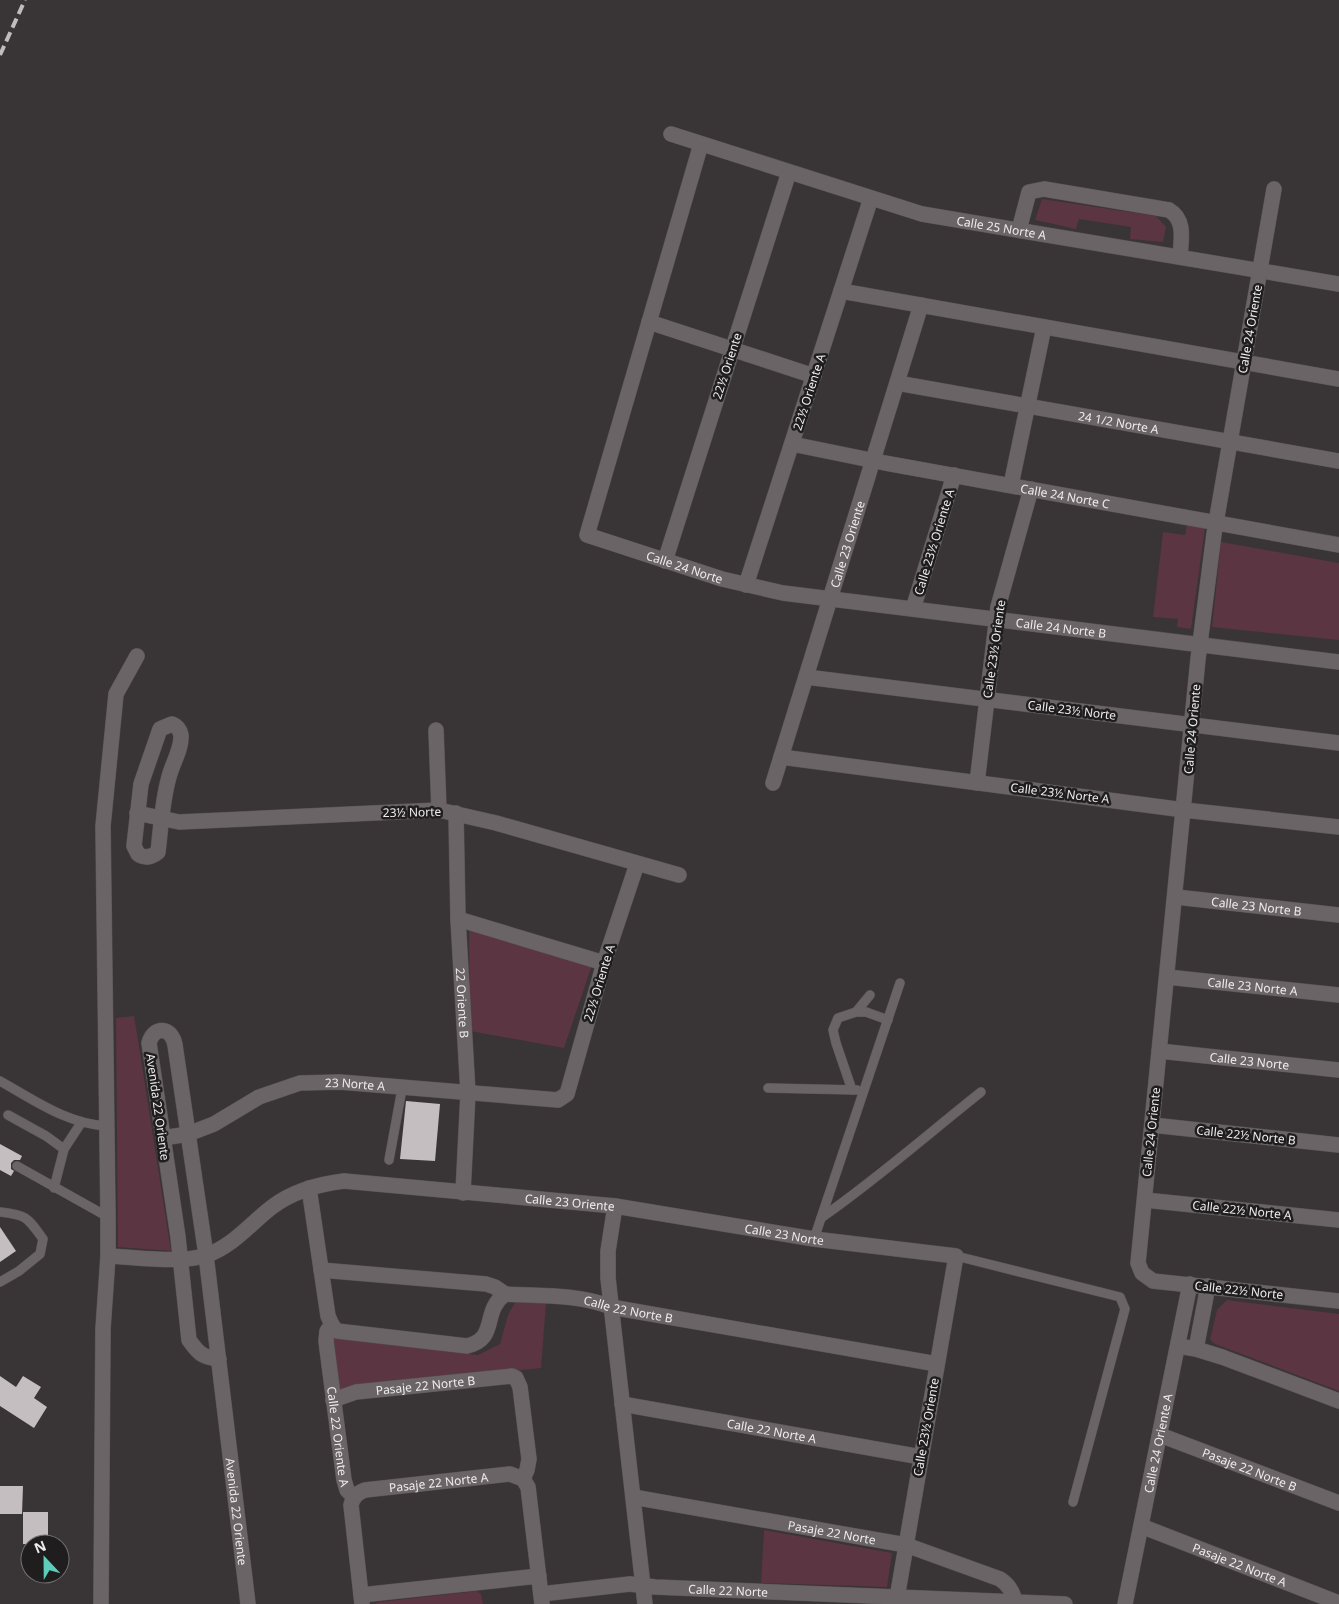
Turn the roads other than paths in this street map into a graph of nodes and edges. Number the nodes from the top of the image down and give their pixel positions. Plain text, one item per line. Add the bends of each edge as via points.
1 (671, 134) dead end
2 (701, 144) junction
3 (789, 172) junction
4 (1274, 188) dead end
5 (871, 198) junction
6 (1019, 230) junction
7 (1180, 257) junction
8 (1261, 271) junction
9 (1339, 284) edge
10 (841, 291) junction
11 (921, 305) junction
12 (649, 322) junction
13 (1044, 327) junction
14 (732, 350) junction
15 (1244, 362) junction
16 (814, 376) junction
17 (1339, 379) edge
18 (897, 383) junction
19 (1028, 406) junction
20 (1230, 442) junction
21 (792, 444) junction
22 (873, 460) junction
23 (1339, 461) edge
24 (954, 475) junction
25 (1011, 485) junction
26 (1031, 489) junction
27 (1216, 522) junction
28 (1339, 545) edge
29 (665, 561) junction
30 (746, 585) junction
31 (783, 593) joint
32 (830, 598) junction
33 (913, 609) junction
34 (996, 619) junction
35 (1200, 644) junction
36 (137, 656) dead end
37 (1339, 662) edge
38 (806, 677) junction
39 (987, 700) junction
40 (1192, 725) junction
41 (436, 730) dead end
42 (1339, 743) edge
43 (781, 757) junction
44 (773, 783) dead end
45 (978, 783) junction
46 (439, 810) junction
47 (1184, 810) junction
48 (137, 813) junction
49 (456, 813) junction
50 (161, 819) junction
51 (1339, 827) edge
52 (637, 864) junction
53 (679, 876) dead end
54 (1176, 897) junction
55 (1339, 915) edge
56 (458, 919) junction
57 (604, 962) junction
58 (1167, 977) junction
59 (900, 983) dead end
60 (870, 995) dead end
61 (1339, 995) edge
62 (856, 1012) junction
63 (888, 1020) junction
64 (1159, 1051) junction
65 (1339, 1070) edge
66 (0, 1081) edge
67 (406, 1087) junction
68 (768, 1088) dead end
69 (852, 1090) junction
70 (864, 1090) junction
71 (468, 1092) junction
72 (981, 1092) dead end
73 (558, 1100) joint
74 (8, 1115) dead end
75 (81, 1123) junction
76 (1152, 1125) junction
77 (108, 1126) junction
78 (188, 1134) junction
79 (162, 1138) junction
80 (1339, 1145) edge
81 (64, 1149) junction
82 (389, 1160) dead end
83 (17, 1166) dead end
84 (54, 1188) junction
85 (309, 1188) junction
86 (463, 1193) junction
87 (1144, 1200) junction
88 (616, 1206) junction
89 (0, 1212) edge
90 (108, 1218) junction
91 (821, 1218) junction
92 (1339, 1220) edge
93 (814, 1239) junction
94 (206, 1255) junction
95 (108, 1256) junction
96 (956, 1256) junction
97 (181, 1259) junction
98 (321, 1270) junction
99 (1142, 1273) joint
100 (0, 1282) edge
101 (1190, 1284) junction
102 (1208, 1286) junction
103 (505, 1294) junction
104 (1339, 1297) edge
105 (611, 1307) junction
106 (332, 1325) junction
107 (1178, 1346) junction
108 (1196, 1349) junction
109 (219, 1360) junction
110 (937, 1364) junction
111 (333, 1400) junction
112 (1339, 1401) edge
113 (622, 1404) junction
114 (1160, 1435) junction
115 (921, 1457) junction
116 (523, 1479) junction
117 (354, 1497) junction
118 (633, 1497) junction
119 (1073, 1502) dead end
120 (1339, 1503) edge
121 (1141, 1526) junction
122 (906, 1545) junction
123 (539, 1576) junction
124 (643, 1586) junction
125 (897, 1598) junction
126 (541, 1599) edge
127 (361, 1600) edge
128 (1015, 1603) edge
129 (1339, 1603) edge
130 (101, 1604) edge
131 (248, 1604) edge
132 (645, 1604) edge
133 (1065, 1604) edge
134 (1125, 1604) edge

1 - 2 street, Calle 25 Norte A
2 - 3 street, Calle 25 Norte A
2 - 12 street
3 - 5 street, Calle 25 Norte A
3 - 14 street, 22½ Oriente
4 - 8 street, Calle 24 Oriente
5 - 6 street, Calle 25 Norte A via 922,214
5 - 10 street, 22½ Oriente A
6 - 7 street, Calle 25 Norte A
6 - 7 street via 1028,192 1044,189 1169,210 1176,214 1181,227
7 - 8 street, Calle 25 Norte A
8 - 9 street, Calle 25 Norte A
8 - 15 street, Calle 24 Oriente
10 - 11 street
10 - 16 street, 22½ Oriente A
11 - 13 street
11 - 18 street, Calle 23 Oriente
12 - 14 street
12 - 29 street, Calle 24 Norte via 587,535
13 - 15 street
13 - 19 street
14 - 16 street
14 - 29 street, 22½ Oriente
15 - 17 street
15 - 20 street, Calle 24 Oriente
16 - 21 street, 22½ Oriente A
18 - 19 street, 24 1/2 Norte A
18 - 22 street, Calle 23 Oriente
19 - 20 street, 24 1/2 Norte A
19 - 25 street
20 - 23 street, 24 1/2 Norte A
20 - 27 street, Calle 24 Oriente
21 - 22 street, Calle 24 Norte C
21 - 30 street, 22½ Oriente A
22 - 24 street, Calle 24 Norte C
22 - 32 street, Calle 23 Oriente
24 - 25 street, Calle 24 Norte C
24 - 33 street, Calle 23½ Oriente A
25 - 26 street, Calle 24 Norte C
26 - 27 street, Calle 24 Norte C
26 - 34 street, Calle 23½ Oriente
27 - 28 street, Calle 24 Norte C
27 - 35 street, Calle 24 Oriente
29 - 30 street, Calle 24 Norte
30 - 31 street, Calle 24 Norte
31 - 32 street, Calle 24 Norte B
32 - 33 street, Calle 24 Norte B
32 - 38 street, Calle 23 Oriente
33 - 34 street, Calle 24 Norte B
34 - 35 street, Calle 24 Norte B
34 - 39 street, Calle 23½ Oriente
35 - 37 street, Calle 24 Norte B
35 - 40 street, Calle 24 Oriente
36 - 77 street via 116,694 102,826
38 - 39 street, Calle 23½ Norte
38 - 43 street, Calle 23 Oriente
39 - 40 street, Calle 23½ Norte
39 - 45 street, Calle 23½ Oriente
40 - 42 street, Calle 23½ Norte
40 - 47 street, Calle 24 Oriente
41 - 46 street
43 - 44 street, Calle 23 Oriente
43 - 45 street, Calle 23½ Norte A
45 - 47 street, Calle 23½ Norte A
46 - 49 street, 23½ Norte
46 - 50 street, 23½ Norte via 179,822
47 - 51 street, Calle 23½ Norte A
47 - 54 street, Calle 24 Oriente
48 - 50 street, 23½ Norte
48 - 50 street via 134,846 141,856 152,856 158,852
48 - 50 street via 141,784 160,729 172,724 181,733
49 - 52 street, 23½ Norte
49 - 56 street, 22 Oriente B
52 - 53 street, 23½ Norte
52 - 57 street, 22½ Oriente A
54 - 55 street, Calle 23 Norte B
54 - 58 street, Calle 24 Oriente
56 - 57 street
56 - 71 street, 22 Oriente B
57 - 73 street, 22½ Oriente A via 567,1094
58 - 61 street, Calle 23 Norte A
58 - 64 street, Calle 24 Oriente
59 - 63 lane
60 - 62 lane
62 - 63 lane
62 - 69 lane via 838,1018 833,1030
63 - 70 lane
64 - 65 street, Calle 23 Norte
64 - 76 street, Calle 24 Oriente
66 - 75 lane
67 - 71 street, 23 Norte A
67 - 78 street, 23 Norte A via 340,1082 300,1083 259,1097 214,1124
67 - 82 lane via 402,1089
68 - 69 lane
69 - 70 lane
70 - 91 lane
71 - 73 street, 23 Norte A
71 - 86 street, 22 Oriente B
72 - 91 lane
74 - 81 lane
75 - 77 lane
75 - 81 lane
76 - 80 street, Calle 22½ Norte B
76 - 87 street, Calle 24 Oriente
77 - 90 street
78 - 79 street, 23 Norte A
78 - 79 street, Avenida 22 Oriente via 174,1038 170,1033 157,1032 149,1043
78 - 94 street, Avenida 22 Oriente
79 - 97 street, Avenida 22 Oriente
81 - 84 lane
83 - 84 lane
84 - 90 lane
85 - 86 street, Calle 23 Oriente via 344,1181
85 - 94 street, Calle 23 Oriente via 274,1206 226,1246
85 - 98 street
86 - 88 street, Calle 23 Oriente
87 - 92 street, Calle 22½ Norte A
87 - 99 street, Calle 24 Oriente via 1138,1258
88 - 93 street, Calle 23 Norte
88 - 105 street, Calle 23 Oriente via 608,1251
89 - 100 lane via 28,1218 43,1238 40,1254
90 - 95 street
91 - 93 lane
93 - 96 street, Calle 23 Norte
94 - 97 street, Calle 23 Oriente
94 - 109 street, Avenida 22 Oriente
95 - 97 street, Calle 23 Oriente
95 - 130 street via 103,1329
96 - 110 street, Calle 23½ Oriente
96 - 119 lane via 1120,1297 1123,1303
97 - 109 street, Avenida 22 Oriente via 189,1340 197,1352
98 - 103 street, Calle 22 Norte B via 486,1284
98 - 106 street
99 - 101 street, Calle 22½ Norte via 1153,1281
101 - 102 street, Calle 22½ Norte
101 - 107 street, Calle 24 Oriente A
102 - 104 street, Calle 22½ Norte
102 - 108 street
103 - 105 street, Calle 22 Norte B via 583,1299
103 - 106 street via 492,1311 486,1335 467,1346 337,1331
105 - 110 street, Calle 22 Norte B
105 - 113 street, Calle 23 Oriente
106 - 111 street, Calle 22 Oriente A via 327,1330 326,1341
107 - 108 street
107 - 114 street, Calle 24 Oriente A
108 - 112 street
109 - 131 street, Avenida 22 Oriente
110 - 115 street, Calle 23½ Oriente
111 - 116 street, Pasaje 22 Norte B via 356,1392 507,1375 516,1378 520,1387 528,1459
111 - 117 street, Calle 22 Oriente A via 344,1480
113 - 115 street, Calle 22 Norte A
113 - 118 street, Calle 23 Oriente
114 - 120 street, Pasaje 22 Norte B
114 - 121 street, Calle 24 Oriente A
115 - 122 street, Calle 23½ Oriente
116 - 117 street, Pasaje 22 Norte A via 510,1474 365,1490
116 - 123 street via 529,1492
117 - 127 street, Calle 22 Oriente A via 351,1510
118 - 122 street, Pasaje 22 Norte
118 - 124 street, Calle 23 Oriente
121 - 129 street, Pasaje 22 Norte A
121 - 134 street, Calle 24 Oriente A
122 - 125 street, Calle 23½ Oriente
122 - 128 street, Pasaje 22 Norte via 1000,1579 1009,1587
123 - 126 street
123 - 127 street
124 - 125 street, Calle 22 Norte
124 - 126 street, Calle 22 Norte via 630,1584
124 - 132 street, Calle 23 Oriente
125 - 128 street, Calle 22 Norte
128 - 133 street, Calle 22 Norte

